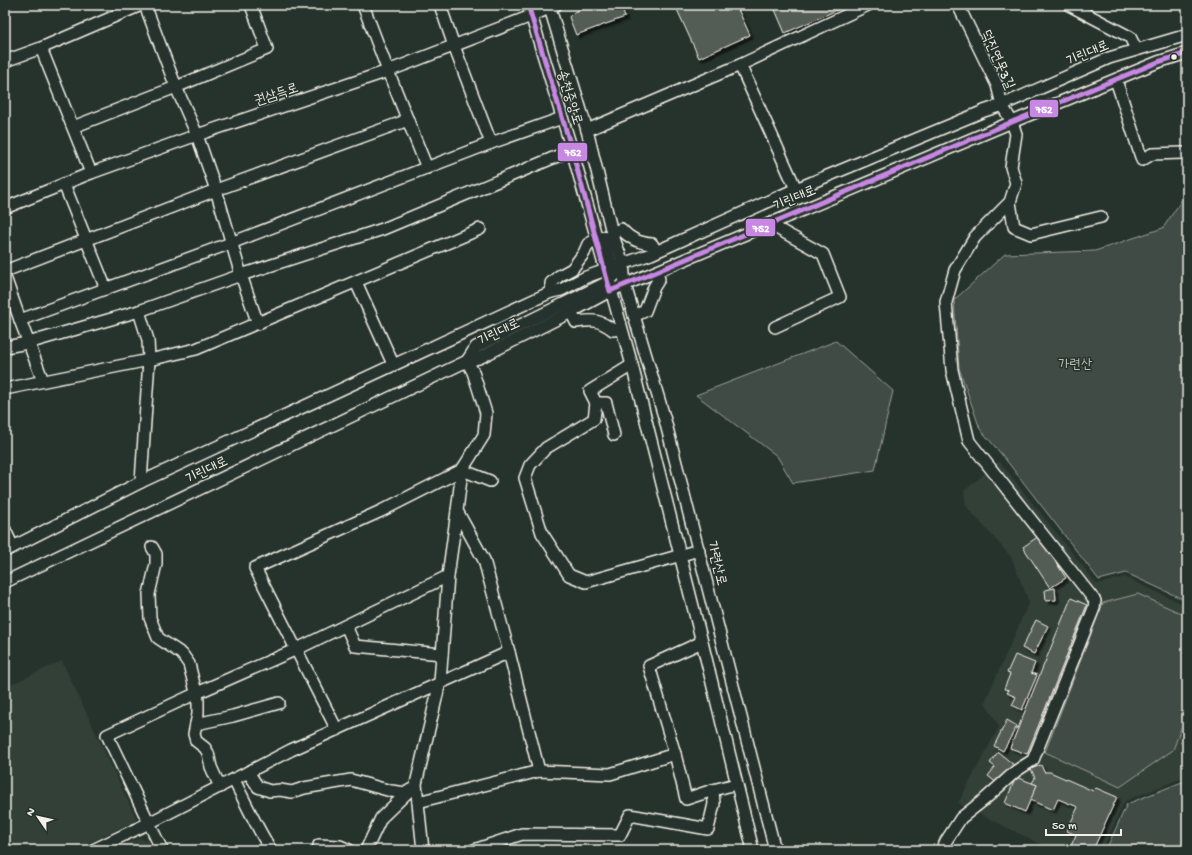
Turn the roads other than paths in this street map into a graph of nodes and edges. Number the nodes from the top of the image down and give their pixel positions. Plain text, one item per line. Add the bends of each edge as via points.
1 (141, 5) edge
2 (145, 5) edge
3 (251, 5) edge
4 (363, 5) edge
5 (440, 5) edge
6 (528, 5) edge
7 (868, 5) edge
8 (1069, 5) edge
9 (551, 6) edge
10 (962, 6) edge
11 (531, 16) junction
12 (1187, 35) edge
13 (454, 46) junction
14 (41, 48) junction
15 (1136, 49) junction
16 (1187, 52) edge
17 (5, 61) edge
18 (740, 65) junction
19 (388, 71) junction
20 (1116, 80) junction
21 (176, 87) junction
22 (1002, 105) junction
23 (562, 118) junction
24 (408, 120) junction
25 (1012, 122) junction
26 (73, 126) junction
27 (587, 130) junction
28 (197, 135) junction
29 (491, 142) junction
30 (572, 150) junction
31 (1183, 153) dead end
32 (576, 165) junction
33 (427, 168) junction
34 (91, 173) junction
35 (64, 184) junction
36 (796, 189) junction
37 (216, 190) junction
38 (1010, 202) junction
39 (5, 208) edge
40 (1101, 217) dead end
41 (769, 224) junction
42 (480, 229) dead end
43 (612, 233) junction
44 (597, 238) junction
45 (86, 240) junction
46 (231, 243) junction
47 (656, 252) junction
48 (5, 271) edge
49 (657, 272) junction
50 (241, 275) junction
51 (612, 275) junction
52 (5, 278) edge
53 (356, 282) junction
54 (625, 285) junction
55 (106, 289) junction
56 (551, 292) junction
57 (139, 311) junction
58 (571, 312) junction
59 (634, 316) junction
60 (20, 320) junction
61 (258, 324) junction
62 (775, 327) dead end
63 (621, 329) junction
64 (28, 343) junction
65 (5, 347) edge
66 (150, 360) junction
67 (466, 361) junction
68 (394, 364) junction
69 (632, 365) junction
70 (43, 381) junction
71 (5, 390) edge
72 (596, 403) junction
73 (614, 435) dead end
74 (462, 470) junction
75 (490, 480) dead end
76 (141, 482) junction
77 (457, 511) junction
78 (5, 530) edge
79 (152, 547) dead end
80 (9, 549) edge
81 (699, 550) junction
82 (681, 556) junction
83 (448, 576) junction
84 (5, 582) edge
85 (346, 626) junction
86 (702, 642) junction
87 (297, 649) junction
88 (509, 652) junction
89 (442, 654) junction
90 (440, 682) junction
91 (197, 693) junction
92 (279, 703) dead end
93 (196, 724) junction
94 (337, 730) junction
95 (675, 754) junction
96 (539, 771) junction
97 (248, 772) junction
98 (234, 780) junction
99 (416, 784) junction
100 (736, 784) junction
101 (220, 787) junction
102 (713, 790) junction
103 (406, 793) junction
104 (418, 802) junction
105 (149, 823) junction
106 (319, 845) dead end
107 (495, 846) edge
108 (93, 850) edge
109 (162, 850) edge
110 (271, 850) edge
111 (349, 850) edge
112 (366, 850) edge
113 (423, 850) edge
114 (474, 850) edge
115 (753, 850) edge
116 (775, 850) edge
117 (942, 850) edge

1 - 14 street
2 - 21 street
3 - 21 street via 267,49
4 - 19 street
5 - 13 street
6 - 11 street, 송천중앙로
7 - 18 street
8 - 15 street via 1130,37
9 - 11 street, 권삼득로
9 - 27 street, 송천중앙로
10 - 22 street, 덕진연못3길 via 997,86
11 - 13 street, 권삼득로
11 - 23 street, 송천중앙로
12 - 15 street, 기린대로
13 - 19 street, 권삼득로
13 - 29 street
14 - 17 street
14 - 26 street
15 - 22 street, 기린대로 via 1109,58
16 - 20 street, 기린대로
18 - 27 street
18 - 36 street
19 - 24 street
19 - 28 street, 권삼득로
20 - 25 street, 기린대로
20 - 31 street via 1142,160 1152,154
21 - 26 street
21 - 28 street
22 - 25 street
22 - 36 street, 기린대로
23 - 29 street
23 - 30 street, 송천중앙로
24 - 33 street
24 - 37 street
25 - 38 street via 1016,134 1011,167 1016,183
25 - 41 street, 기린대로
26 - 34 street
27 - 43 street, 송천중앙로
28 - 34 street, 권삼득로
28 - 37 street
29 - 33 street
30 - 32 street, 송천중앙로
30 - 50 street via 383,229
32 - 44 street, 송천중앙로
32 - 51 street via 584,171
33 - 46 street
34 - 35 street, 권삼득로
35 - 39 street, 권삼득로
35 - 45 street
36 - 47 street, 기린대로
37 - 45 street
37 - 46 street
38 - 40 street via 1014,226 1031,234
38 - 117 street via 975,237 955,270 946,302 952,370 969,441 1095,601 1033,760 1016,771 961,818
41 - 49 street, 기린대로
41 - 62 street via 823,254 840,297
42 - 53 street
43 - 47 street via 621,229 632,239 652,244
43 - 51 street, 송천중앙로
44 - 51 street, 송천중앙로
44 - 56 street via 588,244 572,269 551,283
45 - 48 street
45 - 55 street
46 - 50 street
46 - 55 street
47 - 51 street, 기린대로
49 - 54 street, 기린대로
49 - 59 street via 659,279 645,311
50 - 57 street
50 - 61 street
51 - 54 street, 송천중앙로
51 - 54 street, 기린대로
51 - 56 street, 기린대로 via 586,278
51 - 58 street, 기린대로
51 - 63 street
51 - 67 street via 476,347
52 - 60 street
53 - 61 street
53 - 68 street
54 - 59 street, 가련산로
55 - 60 street
56 - 68 street, 기린대로
57 - 64 street
57 - 66 street via 148,340
58 - 63 street via 576,322 603,322 613,330
58 - 67 street, 기린대로 via 479,358
59 - 81 street, 가련산로 via 665,420
60 - 64 street
61 - 66 street via 196,349
63 - 69 street
64 - 65 street
64 - 70 street
66 - 70 street
66 - 76 street
67 - 74 street via 473,372 486,414 484,435
67 - 84 street, 기린대로
68 - 76 street, 기린대로
69 - 72 street via 590,391
69 - 82 street
70 - 71 street
72 - 73 street via 606,403
72 - 82 street via 594,419 546,448 530,465 525,478 542,533 569,575 586,582
74 - 75 street
74 - 77 street
74 - 87 street via 381,511 255,568
76 - 80 street, 기린대로
77 - 83 street
77 - 88 street via 484,560
78 - 80 street
79 - 91 street via 156,554 156,564 149,594 150,618 158,638 182,654 189,664
81 - 82 street
81 - 116 street, 가련산로
82 - 86 street
83 - 85 street
83 - 89 street
85 - 87 street
85 - 89 street via 355,646
86 - 95 street via 650,666
86 - 100 street
87 - 91 street
87 - 94 street
88 - 90 street
88 - 96 street
89 - 90 street
90 - 94 street
90 - 99 street
91 - 93 street
91 - 105 street via 107,736
92 - 93 street
93 - 101 street via 196,741 205,748
94 - 97 street
95 - 96 street via 610,774
95 - 102 street via 686,799
96 - 104 street
97 - 98 street
97 - 103 street via 258,787 270,791 292,792 351,780
98 - 101 street
98 - 110 street
99 - 103 street
99 - 104 street
100 - 102 street
100 - 115 street
101 - 105 street
102 - 107 street via 714,804 708,829 630,815 620,835 522,834
103 - 112 street via 381,818
104 - 113 street
105 - 108 street
105 - 109 street
106 - 111 street via 340,846
107 - 114 street

